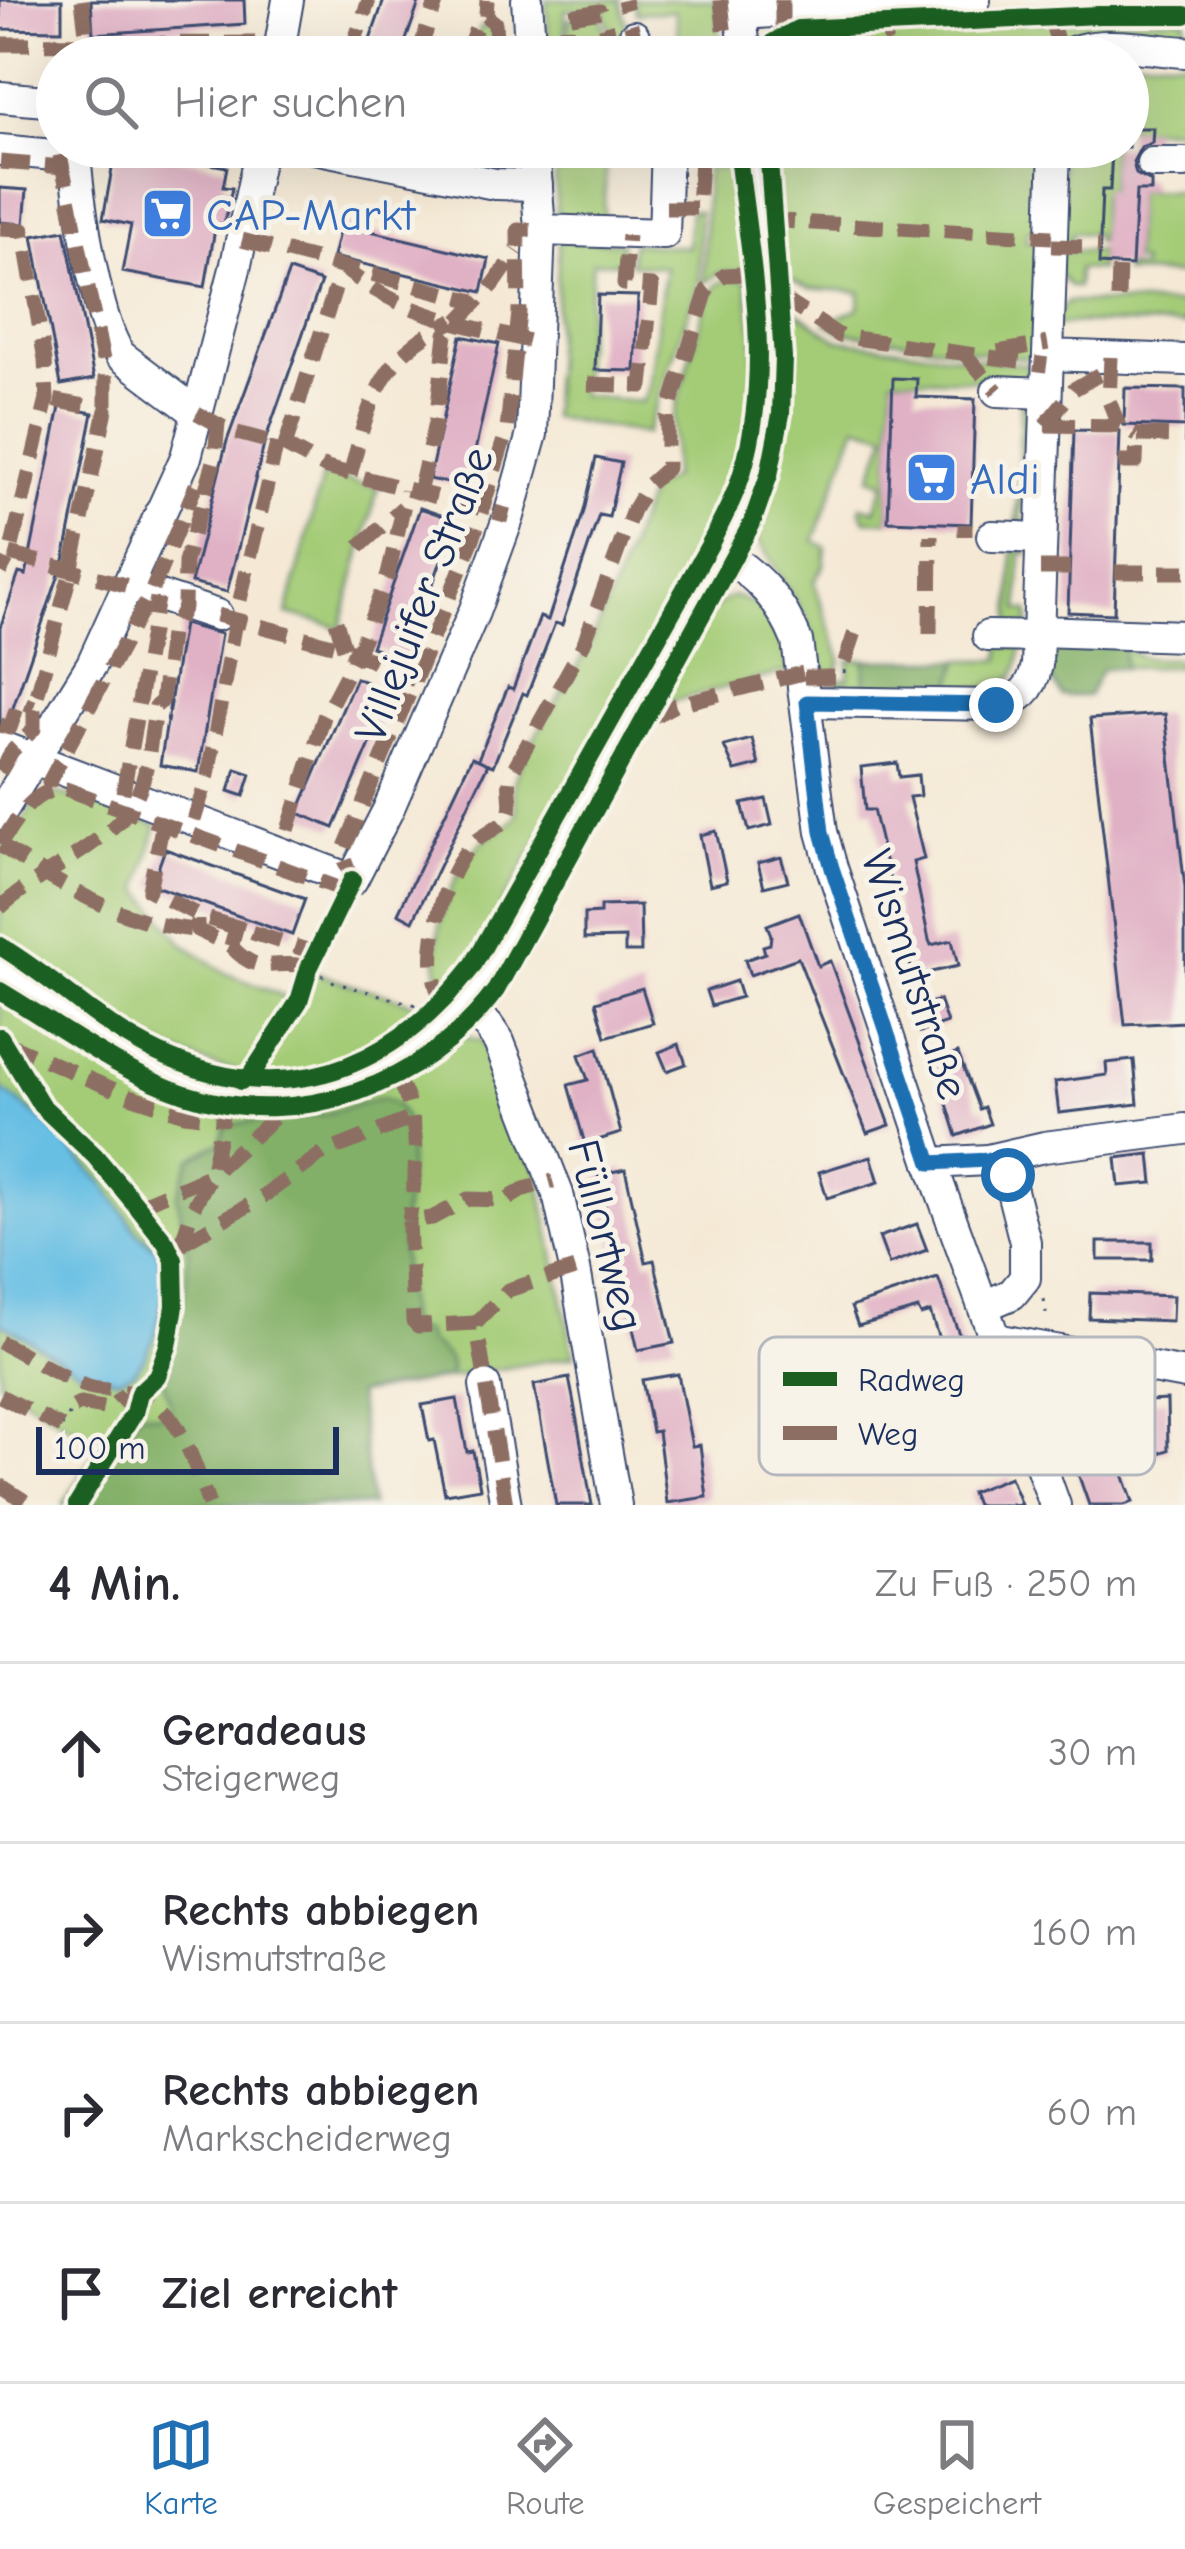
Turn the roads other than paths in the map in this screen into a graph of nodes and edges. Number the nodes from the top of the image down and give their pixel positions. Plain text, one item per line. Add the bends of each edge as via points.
1 (288, 0) edge
2 (526, 0) edge
3 (975, 0) edge
4 (740, 7) edge
5 (282, 36) edge
6 (529, 36) edge
7 (1149, 50) edge
8 (1185, 52) edge
9 (0, 97) edge
10 (36, 101) edge
11 (0, 150) edge
12 (36, 151) edge
13 (1152, 163) dead end
14 (1185, 164) edge
15 (78, 168) edge
16 (257, 168) edge
17 (414, 168) edge
18 (536, 168) edge
19 (666, 168) edge
20 (755, 168) edge
21 (1054, 168) edge
22 (537, 185) junction
23 (540, 230) junction
24 (1048, 356) junction
25 (1185, 360) edge
26 (997, 391) dead end
27 (1046, 393) junction
28 (197, 413) junction
29 (992, 536) dead end
30 (1041, 538) junction
31 (721, 553) junction
32 (129, 586) junction
33 (217, 615) dead end
34 (1039, 634) junction
35 (988, 636) dead end
36 (1185, 636) edge
37 (807, 702) junction
38 (0, 746) edge
39 (35, 761) junction
40 (0, 814) edge
41 (0, 969) edge
42 (448, 1010) junction
43 (1185, 1129) edge
44 (987, 1160) junction
45 (931, 1163) junction
46 (984, 1306) junction
47 (994, 1337) edge
48 (1155, 1368) edge
49 (1185, 1374) edge
50 (485, 1387) dead end
51 (1044, 1475) edge
52 (506, 1505) edge
53 (616, 1505) edge
54 (1055, 1505) edge

1 - 5 street
2 - 6 street
3 - 4 street
7 - 8 street
9 - 10 street
11 - 12 street
13 - 14 street
15 - 28 street via 112,344
16 - 28 street
17 - 22 street
18 - 22 street, Villejuifer Straße
19 - 23 street via 664,234
20 - 31 street via 768,424 755,482
21 - 24 street
22 - 23 street, Villejuifer Straße
23 - 39 street, Villejuifer Straße via 532,434 509,516 352,880
24 - 25 street
24 - 27 street
26 - 27 street
27 - 30 street
28 - 32 street
29 - 30 street
30 - 34 street
31 - 37 street, Wismutstraße via 786,612
31 - 42 street via 479,984
32 - 33 street
32 - 39 street
34 - 35 street
34 - 36 street
34 - 37 street via 1034,681 1013,701
37 - 45 street, Wismutstraße via 822,832
38 - 39 street
39 - 40 street
41 - 42 street via 146,1060 238,1091 301,1089 365,1071 418,1045
42 - 53 street, Füllortweg via 488,1026 499,1042 558,1194
43 - 44 street
44 - 45 street
44 - 46 street via 1008,1175 1025,1278
45 - 46 street, Wismutstraße
46 - 47 street, Wismutstraße
48 - 49 street
50 - 52 street
51 - 54 street, Wismutstraße

